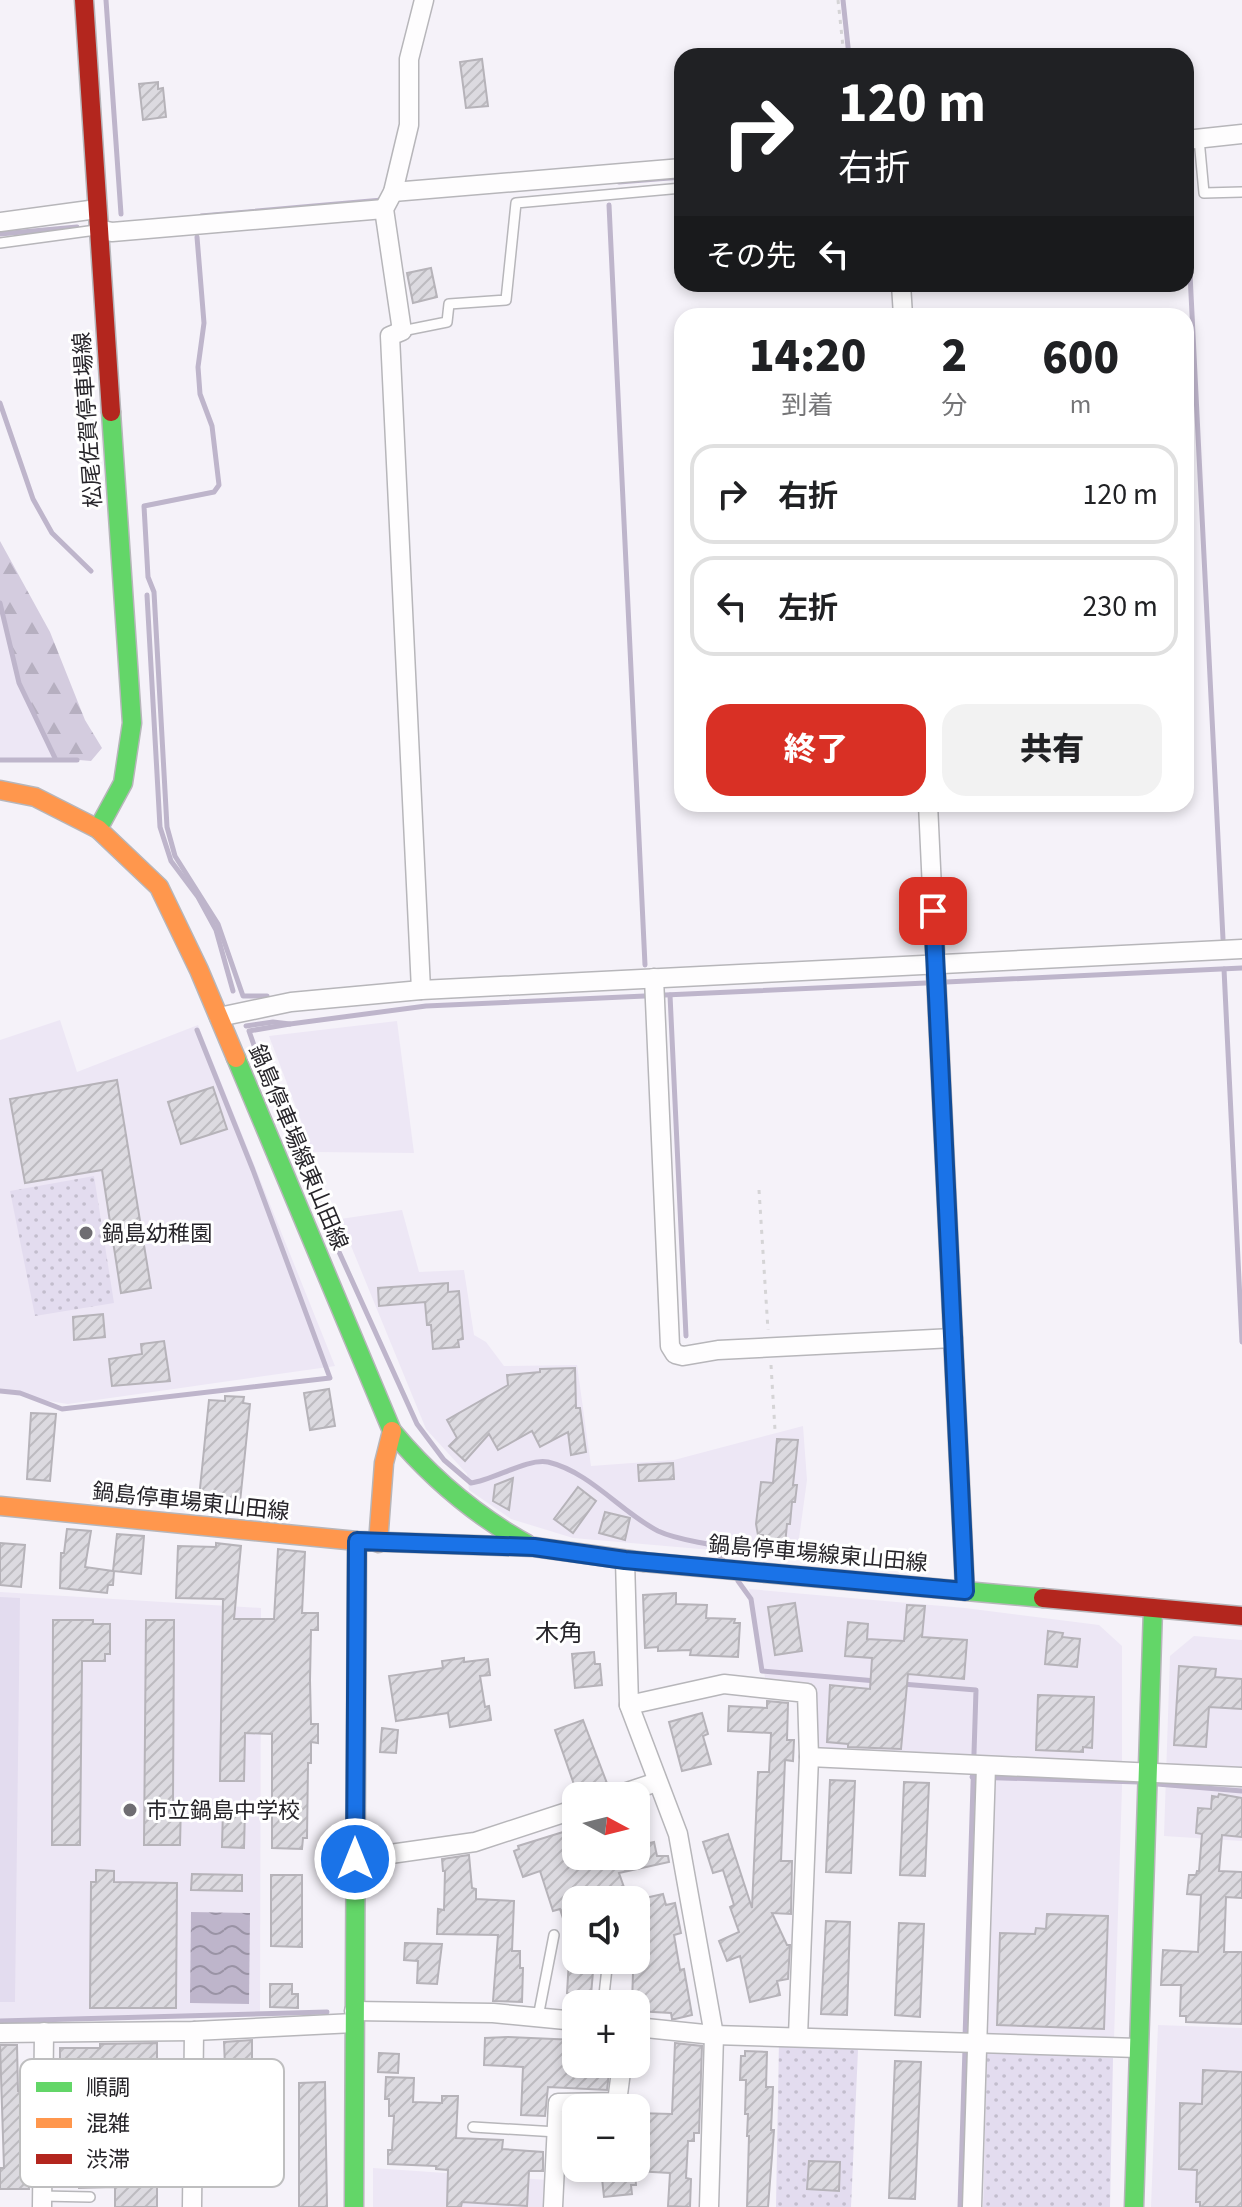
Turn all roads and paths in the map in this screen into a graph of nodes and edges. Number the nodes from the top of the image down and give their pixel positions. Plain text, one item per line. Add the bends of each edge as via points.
1 (84, 0) edge
2 (424, 0) edge
3 (838, 0) edge
4 (843, 48) edge
5 (1242, 134) edge
6 (1194, 139) edge
7 (1194, 148) edge
8 (674, 169) edge
9 (674, 189) edge
10 (393, 192) junction
11 (1242, 192) edge
12 (97, 209) junction
13 (384, 209) junction
14 (0, 222) edge
15 (98, 229) junction
16 (0, 243) edge
17 (402, 331) junction
18 (0, 790) edge
19 (928, 812) edge
20 (98, 829) junction
21 (1242, 949) edge
22 (936, 964) junction
23 (654, 978) junction
24 (421, 990) junction
25 (219, 1017) junction
26 (759, 1190) dead end
27 (953, 1338) junction
28 (769, 1348) junction
29 (775, 1430) dead end
30 (392, 1431) junction
31 (0, 1506) edge
32 (357, 1541) junction
33 (378, 1543) junction
34 (534, 1547) junction
35 (625, 1560) junction
36 (965, 1591) junction
37 (1153, 1608) junction
38 (1242, 1616) edge
39 (629, 1705) junction
40 (809, 1757) junction
41 (978, 1766) junction
42 (1147, 1771) junction
43 (1242, 1777) edge
44 (657, 1782) junction
45 (650, 1784) edge
46 (562, 1814) edge
47 (355, 1859) junction
48 (554, 1935) dead end
49 (354, 2017) junction
50 (538, 2017) junction
51 (562, 2020) edge
52 (650, 2028) edge
53 (194, 2031) junction
54 (44, 2032) junction
55 (0, 2033) edge
56 (714, 2035) junction
57 (798, 2036) junction
58 (968, 2042) junction
59 (1138, 2048) junction
60 (44, 2059) edge
61 (194, 2059) edge
62 (620, 2078) edge
63 (473, 2127) dead end
64 (557, 2132) junction
65 (192, 2187) edge
66 (90, 2197) dead end
67 (42, 2201) edge
68 (192, 2207) edge
69 (354, 2207) edge
70 (553, 2207) edge
71 (709, 2207) edge
72 (972, 2207) edge
73 (1134, 2207) edge

1 - 12 main road, 松尾佐賀停車場線
2 - 10 street via 409,59 409,125
3 - 4 path
5 - 6 street
7 - 11 lane via 1204,193
8 - 10 street
9 - 17 lane via 516,203 506,300 449,304 447,322
10 - 13 street
12 - 14 street
12 - 15 main road, 松尾佐賀停車場線
13 - 15 street
13 - 17 street
15 - 16 lane
15 - 20 main road, 松尾佐賀停車場線 via 132,723 123,783
17 - 24 street via 390,336
18 - 20 main road, 鍋島停車場線東山田線 via 35,797
19 - 22 street
20 - 25 main road, 鍋島停車場線東山田線 via 159,887
21 - 22 street
22 - 23 street
22 - 27 street
23 - 24 street
23 - 28 street via 670,1346 683,1356
24 - 25 street via 291,1002
25 - 30 main road, 鍋島停車場線東山田線
26 - 28 path
27 - 28 street
27 - 36 street
28 - 29 path
30 - 33 main road
30 - 34 main road, 鍋島停車場線東山田線 via 426,1473 485,1522
31 - 32 main road, 鍋島停車場東山田線
32 - 33 main road, 鍋島停車場東山田線
32 - 47 main road
33 - 34 main road, 鍋島停車場線東山田線
34 - 35 main road, 鍋島停車場線東山田線
35 - 36 main road, 鍋島停車場線東山田線
35 - 39 street
36 - 37 main road, 鍋島停車場線東山田線
37 - 38 main road, 鍋島停車場線東山田線
37 - 42 main road
39 - 40 street via 724,1684 807,1693
39 - 44 street
40 - 41 street
40 - 57 street
41 - 42 street
41 - 58 street
42 - 43 street
42 - 59 main road
44 - 45 street
44 - 56 street via 678,1834
46 - 47 street via 475,1842
47 - 49 main road
48 - 50 lane
49 - 50 street
49 - 53 street
49 - 69 main road
50 - 51 street
52 - 56 street
53 - 54 street
53 - 61 street
54 - 55 street
54 - 60 street
56 - 57 street
56 - 71 street
57 - 58 street
58 - 59 street
58 - 72 street
59 - 73 main road
62 - 64 street via 617,2102 558,2103
63 - 64 lane
64 - 70 street
65 - 68 street
66 - 67 lane

